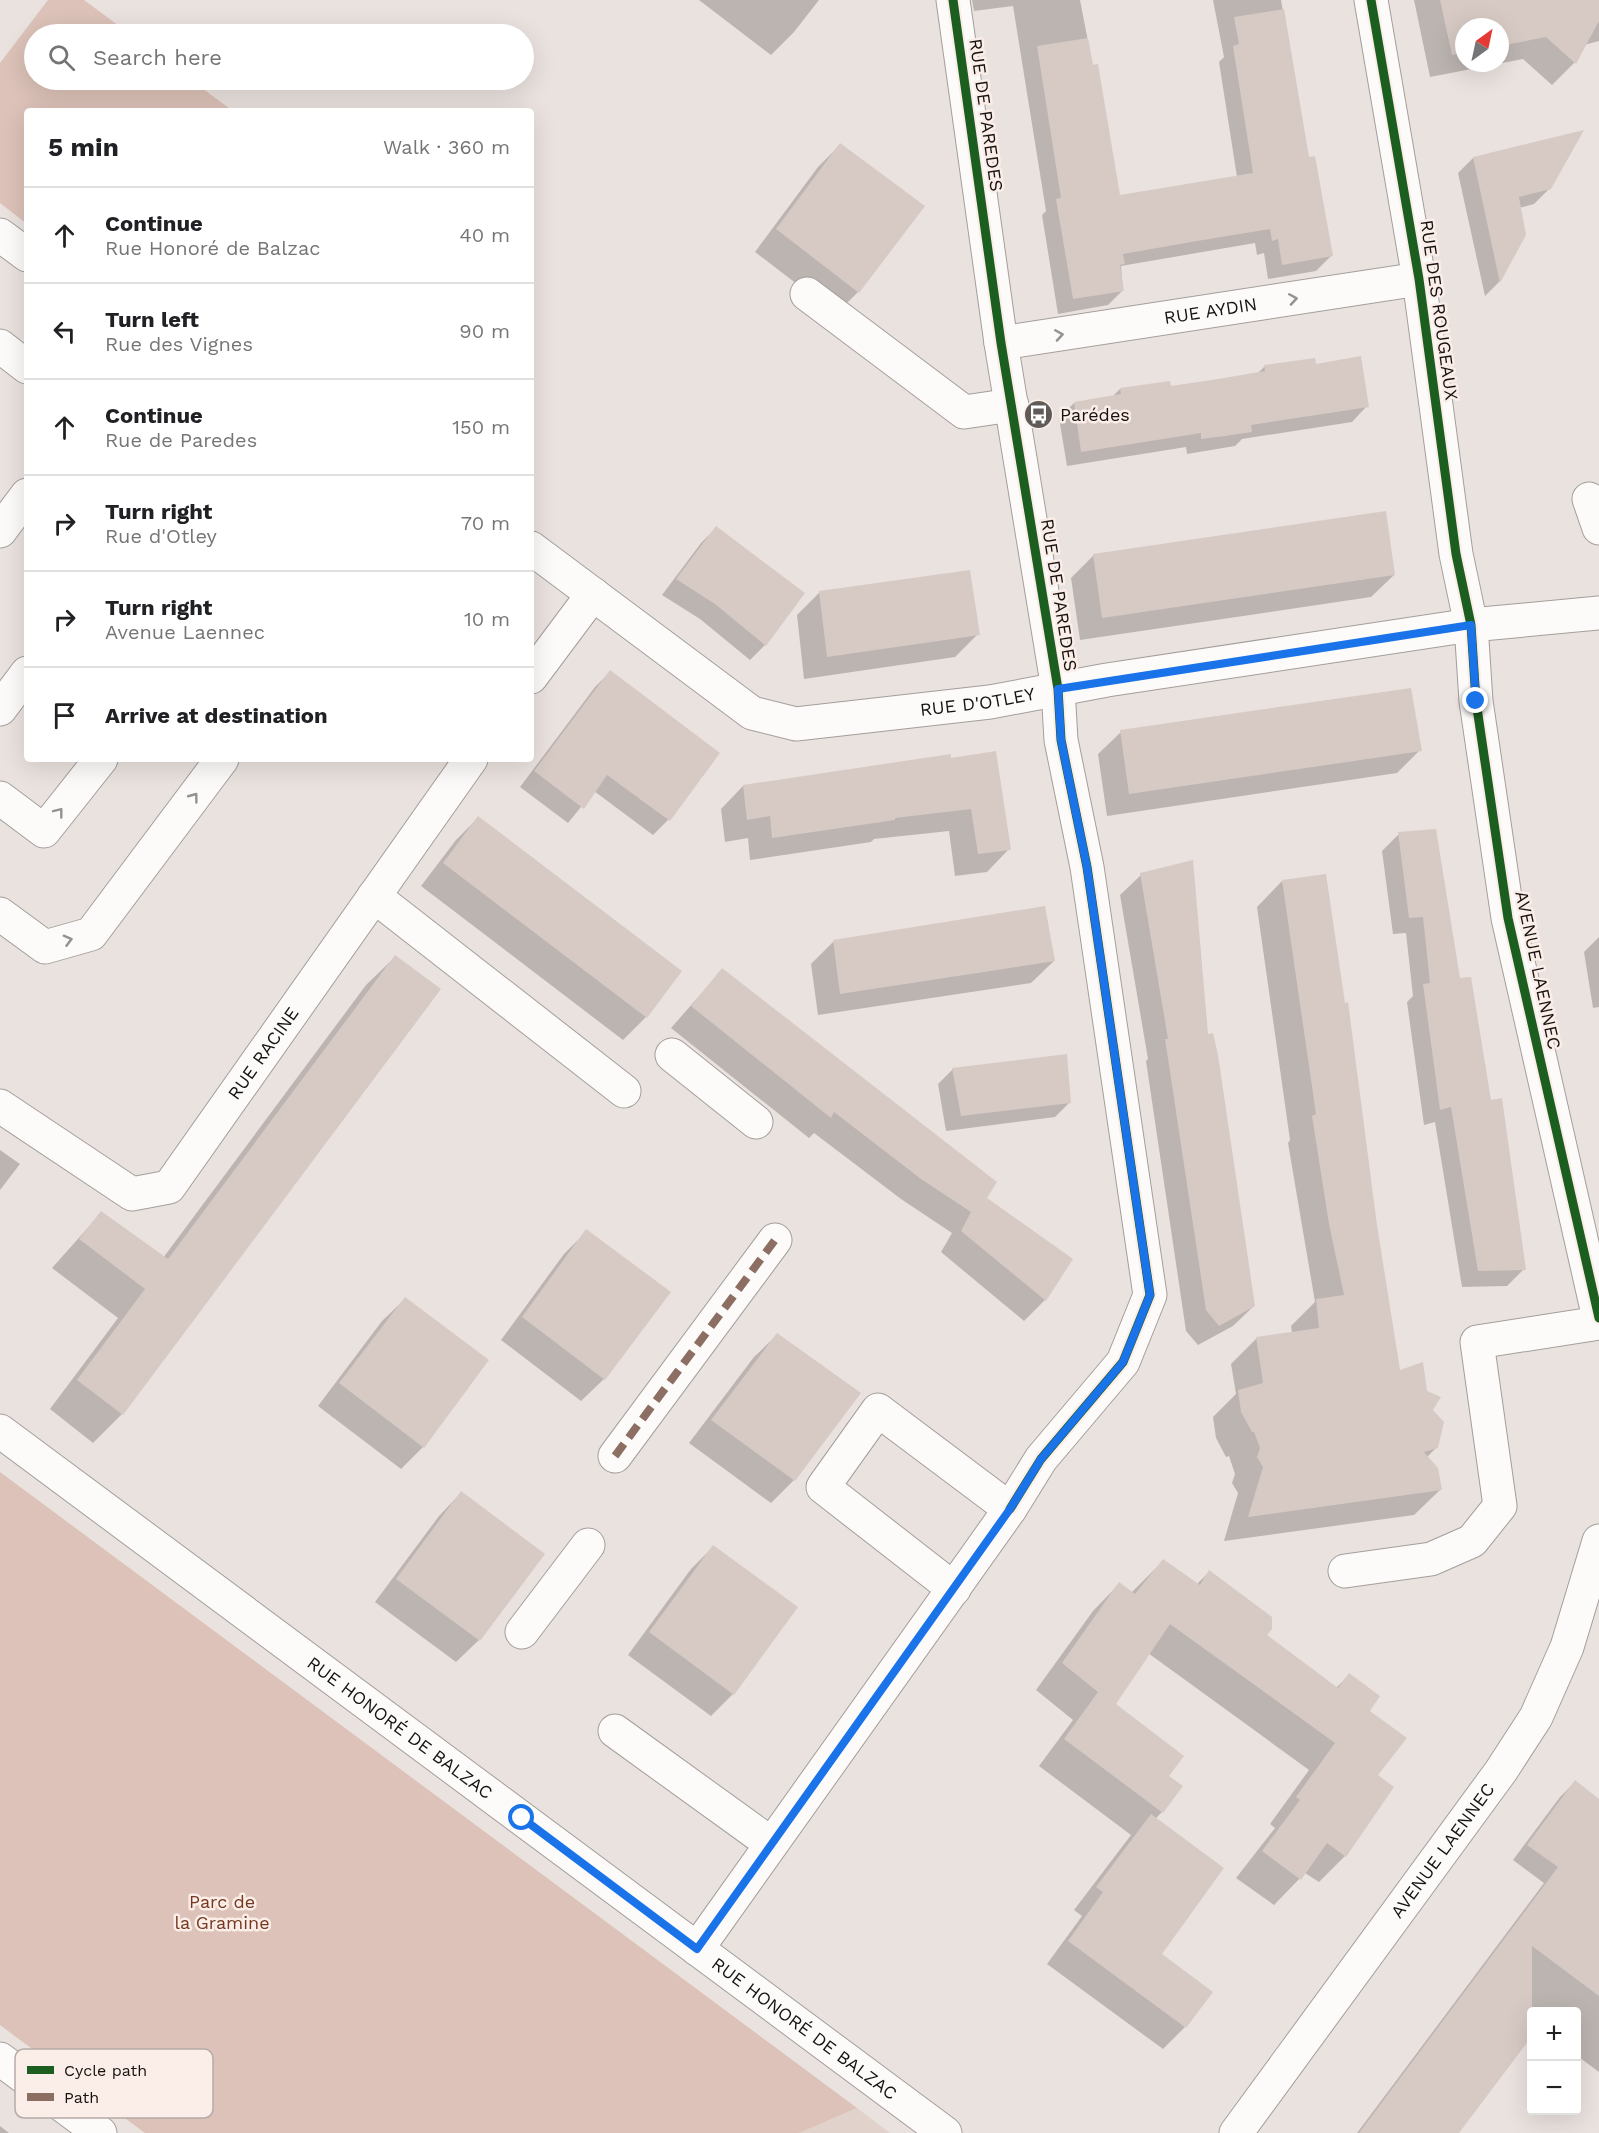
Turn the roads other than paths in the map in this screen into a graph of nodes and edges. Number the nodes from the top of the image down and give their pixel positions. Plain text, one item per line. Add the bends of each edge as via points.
1 (953, 0) edge
2 (1371, 0) edge
3 (0, 235) edge
4 (24, 253) edge
5 (1419, 279) junction
6 (807, 294) dead end
7 (1001, 343) junction
8 (1012, 405) junction
9 (24, 499) edge
10 (0, 531) edge
11 (534, 550) edge
12 (593, 594) junction
13 (1599, 613) edge
14 (1471, 625) junction
15 (534, 673) edge
16 (24, 677) edge
17 (1058, 689) junction
18 (0, 709) edge
19 (99, 762) edge
20 (220, 762) edge
21 (469, 762) edge
22 (0, 798) edge
23 (374, 896) junction
24 (0, 914) edge
25 (672, 1054) dead end
26 (624, 1091) dead end
27 (0, 1106) edge
28 (756, 1122) dead end
29 (775, 1240) dead end
30 (1599, 1318) edge
31 (1599, 1323) edge
32 (0, 1431) edge
33 (615, 1456) dead end
34 (1010, 1509) junction
35 (1599, 1541) edge
36 (588, 1545) dead end
37 (1345, 1571) dead end
38 (954, 1589) junction
39 (522, 1632) dead end
40 (615, 1731) dead end
41 (770, 1843) junction
42 (697, 1949) junction
43 (0, 2059) edge
44 (15, 2070) edge
45 (80, 2118) edge
46 (100, 2133) edge
47 (945, 2133) edge
48 (1236, 2133) edge

1 - 7 street, RUE DE PAREDES
2 - 5 street, RUE DES ROUGEAUX
3 - 4 street
7 -> 5 street, RUE AYDIN
5 - 14 street, RUE DES ROUGEAUX via 1456,554
6 - 8 street via 964,412
7 - 8 street, RUE DE PAREDES
8 - 17 street, RUE DE PAREDES
9 - 10 street
11 - 12 street, RUE D'OTLEY
12 - 15 street
12 - 17 street, RUE D'OTLEY via 752,713 796,724 990,702
13 - 14 street, RUE D'OTLEY
14 - 17 street, RUE D'OTLEY
14 - 30 street, AVENUE LAENNEC via 1476,701 1508,918
16 - 18 street
17 - 34 street, RUE DE PAREDES via 1061,740 1087,867 1150,1295 1123,1362 1041,1459
22 -> 19 street via 45,831
24 -> 20 street via 45,947 91,934
21 - 23 street, RUE RACINE
23 - 26 street
23 - 27 street, RUE RACINE via 168,1187 132,1194
25 - 28 street
29 - 33 street
31 - 37 street via 1477,1342 1500,1506 1472,1541 1431,1559
32 - 42 street, RUE HONORÉ DE BALZAC
34 - 38 street, RUE DE PAREDES
34 - 38 street via 878,1410 823,1487
35 - 48 street, AVENUE LAENNEC via 1567,1647 1536,1717 1501,1771
36 - 39 street
38 - 41 street, RUE DE PAREDES
40 - 41 street
41 - 42 street, RUE DE PAREDES
42 - 47 street, RUE HONORÉ DE BALZAC
43 - 44 street
45 - 46 street

